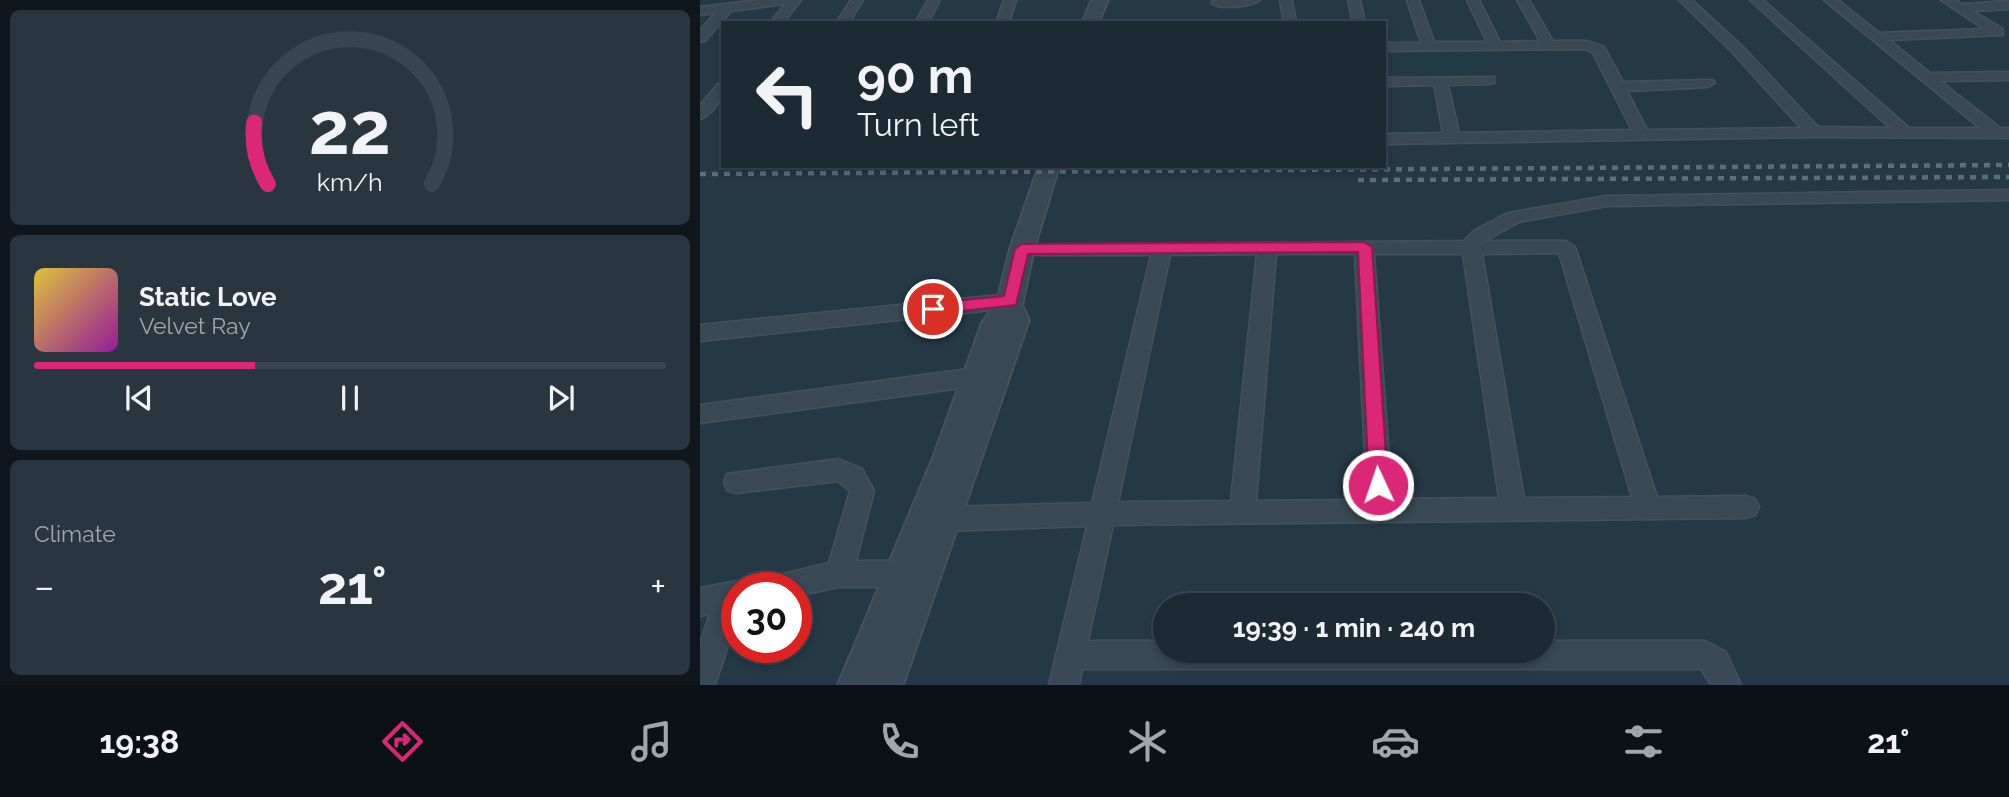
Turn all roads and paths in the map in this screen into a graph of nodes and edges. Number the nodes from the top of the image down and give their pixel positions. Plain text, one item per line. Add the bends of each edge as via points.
1 (789, 0) edge
2 (795, 0) edge
3 (856, 0) edge
4 (934, 0) edge
5 (1010, 0) edge
6 (1100, 0) edge
7 (1116, 0) edge
8 (1254, 0) edge
9 (1286, 0) edge
10 (1354, 0) edge
11 (1413, 0) edge
12 (1474, 0) edge
13 (1523, 0) edge
14 (1685, 0) edge
15 (1756, 0) edge
16 (1830, 0) edge
17 (1947, 0) edge
18 (1217, 5) edge
19 (2009, 5) edge
20 (729, 7) junction
21 (1960, 8) junction
22 (700, 11) edge
23 (778, 21) edge
24 (843, 21) edge
25 (922, 21) edge
26 (1003, 21) edge
27 (1091, 21) edge
28 (1109, 21) edge
29 (1290, 21) edge
30 (1359, 21) edge
31 (2004, 35) edge
32 (1877, 37) junction
33 (700, 38) edge
34 (1545, 45) junction
35 (1496, 46) junction
36 (1386, 47) edge
37 (1429, 47) junction
38 (2009, 76) edge
39 (1927, 77) junction
40 (1489, 80) dead end
41 (1440, 81) junction
42 (1386, 82) edge
43 (1708, 83) dead end
44 (1618, 88) junction
45 (721, 89) edge
46 (721, 109) edge
47 (702, 112) edge
48 (1814, 132) junction
49 (1904, 132) junction
50 (2003, 133) edge
51 (1642, 135) junction
52 (1452, 138) junction
53 (1386, 139) edge
54 (1048, 168) edge
55 (2009, 195) edge
56 (1471, 245) junction
57 (1267, 247) junction
58 (1364, 247) junction
59 (1162, 248) junction
60 (1022, 249) junction
61 (1010, 303) junction
62 (700, 333) edge
63 (976, 377) junction
64 (700, 414) edge
65 (736, 482) dead end
66 (1746, 507) dead end
67 (1648, 508) junction
68 (1513, 510) junction
69 (1380, 511) junction
70 (1242, 513) junction
71 (1101, 514) junction
72 (946, 519) junction
73 (839, 574) junction
74 (901, 574) junction
75 (812, 580) edge
76 (721, 598) edge
77 (700, 602) edge
78 (721, 628) edge
79 (1070, 655) junction
80 (700, 685) edge
81 (857, 685) edge
82 (884, 685) edge
83 (1064, 685) edge
84 (1726, 685) edge

1 - 20 street
2 - 23 street
3 - 24 street
4 - 25 street
5 - 26 street
6 - 27 street
7 - 28 street
8 - 18 street
9 - 29 street
10 - 30 street
11 - 37 street
12 - 35 street
13 - 34 street via 1547,40
14 - 48 street
15 - 49 street
16 - 32 street
17 - 21 street
19 - 21 street
20 - 22 street
20 - 33 street
21 - 31 street
31 - 32 street
32 - 39 street
34 - 35 street
34 - 44 street via 1596,48
35 - 37 street
36 - 37 street
38 - 39 street
39 - 50 street
40 - 41 street
41 - 42 street
41 - 52 street
43 - 44 street
44 - 51 street
45 - 47 street
46 - 47 street
48 - 49 street
48 - 51 street
49 - 50 street
51 - 52 street
52 - 53 street
54 - 60 street
55 - 56 street via 1597,201 1514,217 1481,234
56 - 58 street
56 - 67 street via 1561,246 1569,250
56 - 68 street
57 - 58 street
57 - 59 street
57 - 70 street
58 - 69 street
59 - 60 street
59 - 71 street
60 - 61 street
61 - 62 street
61 - 63 street via 995,323
61 - 72 street via 1016,320
63 - 64 street
63 - 74 street
65 - 73 street via 838,470 859,480 862,491
66 - 67 street
67 - 68 street
68 - 69 street
69 - 70 street
70 - 71 street
71 - 72 street
71 - 79 street
72 - 82 street
73 - 74 street
73 - 75 street
74 - 81 street
76 - 77 street
78 - 80 street
79 - 83 street
79 - 84 street via 1705,655 1716,662

